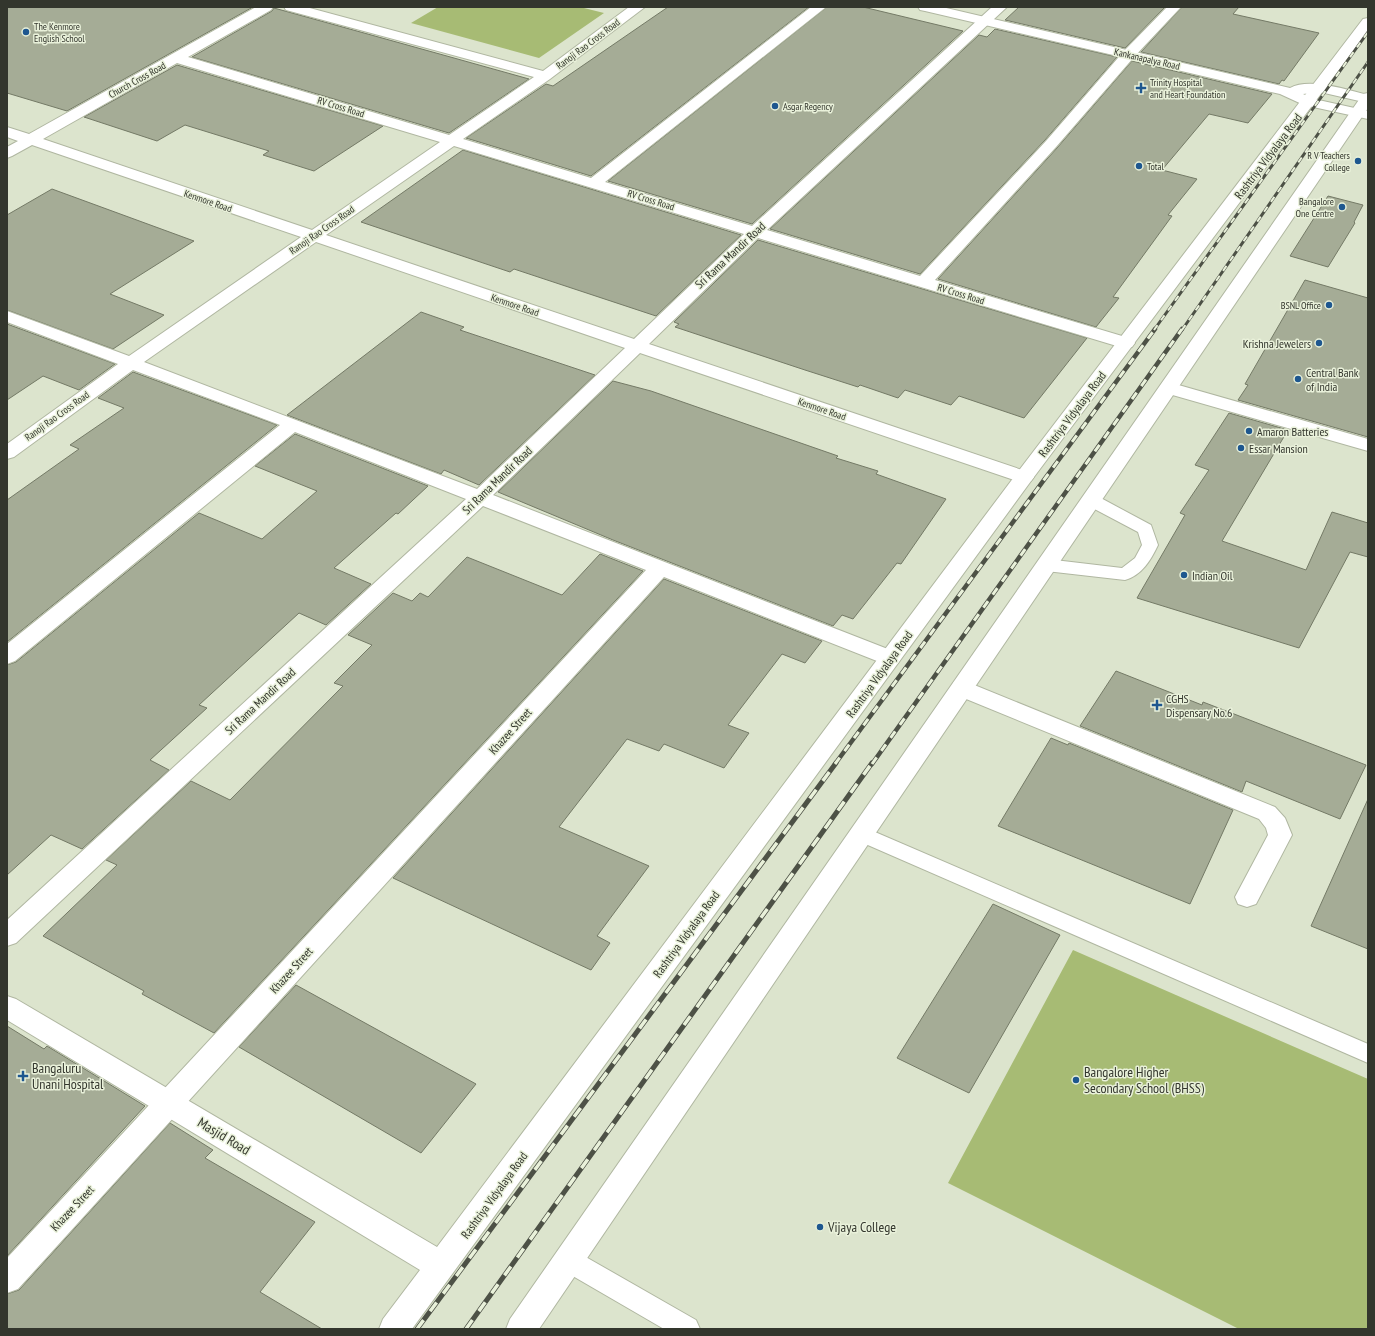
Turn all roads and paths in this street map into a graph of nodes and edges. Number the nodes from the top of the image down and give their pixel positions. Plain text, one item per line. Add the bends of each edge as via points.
1 (266, 7) edge
2 (291, 7) edge
3 (638, 7) edge
4 (819, 7) edge
5 (925, 7) edge
6 (1000, 7) edge
7 (1174, 7) edge
8 (985, 21) junction
9 (1368, 22) edge
10 (1129, 54) junction
11 (176, 58) junction
12 (546, 76) junction
13 (1320, 88) junction
14 (1284, 91) junction
15 (1309, 102) junction
16 (1366, 104) edge
17 (7, 132) edge
18 (29, 140) junction
19 (452, 140) junction
20 (7, 152) edge
21 (594, 183) junction
22 (755, 232) junction
23 (313, 236) junction
24 (924, 282) junction
25 (7, 316) edge
26 (1126, 343) junction
27 (635, 346) junction
28 (132, 362) junction
29 (1168, 388) junction
30 (292, 424) junction
31 (1368, 445) edge
32 (7, 453) edge
33 (1024, 477) junction
34 (479, 498) junction
35 (1091, 500) junction
36 (1046, 565) junction
37 (660, 568) junction
38 (7, 656) edge
39 (890, 658) junction
40 (962, 688) junction
41 (861, 834) junction
42 (1247, 896) dead end
43 (7, 936) edge
44 (7, 1007) edge
45 (1368, 1054) edge
46 (169, 1103) junction
47 (568, 1260) junction
48 (441, 1266) junction
49 (7, 1278) edge
50 (394, 1329) edge
51 (521, 1329) edge
52 (687, 1329) edge

1 - 11 street, Church Cross Road
2 - 12 street
3 - 12 street, Ranoji Rao Cross Road
4 - 21 street
5 - 8 street, Kankanapalya Road
6 - 8 street, Sri Rama Mandir Road
7 - 10 street
8 - 10 street, Kankanapalya Road
8 - 22 street, Sri Rama Mandir Road
9 - 13 street, Rashtriya Vidyalaya Road
10 - 14 street, Kankanapalya Road
10 - 24 street via 1051,144
11 - 18 street, Church Cross Road
11 - 19 street, RV Cross Road
12 - 19 street, Ranoji Rao Cross Road
13 - 14 street
13 - 15 street, Rashtriya Vidyalaya Road
13 - 16 street
14 - 15 street, Kankanapalya Road
15 - 16 street, Kankanapalya Road
15 - 26 street, Rashtriya Vidyalaya Road
16 - 29 street
17 - 18 street, Kenmore Road
18 - 20 street, Church Cross Road
18 - 23 street, Kenmore Road
19 - 21 street, RV Cross Road
19 - 23 street, Ranoji Rao Cross Road
21 - 22 street, RV Cross Road
22 - 24 street, RV Cross Road
22 - 27 street, Sri Rama Mandir Road
23 - 27 street, Kenmore Road
23 - 28 street, Ranoji Rao Cross Road
24 - 26 street, RV Cross Road
25 - 28 street
26 - 33 street, Rashtriya Vidyalaya Road
27 - 33 street, Kenmore Road
27 - 34 street, Sri Rama Mandir Road
28 - 30 street
28 - 32 street, Ranoji Rao Cross Road
29 - 31 street
29 - 35 street
30 - 34 street
30 - 38 street
33 - 39 street, Rashtriya Vidyalaya Road
34 - 37 street
34 - 43 street, Sri Rama Mandir Road
35 - 36 street
35 - 36 lane via 1145,530 1150,545 1142,561 1125,574
36 - 40 street
37 - 39 street
37 - 46 street, Khazee Street
39 - 48 street, Rashtriya Vidyalaya Road
40 - 41 street
40 - 42 street via 1267,813 1277,824 1280,835
41 - 45 lane
41 - 47 street
44 - 46 street, Masjid Road
46 - 48 street, Masjid Road
46 - 49 street, Khazee Street
47 - 51 street
47 - 52 lane
48 - 50 street, Rashtriya Vidyalaya Road

